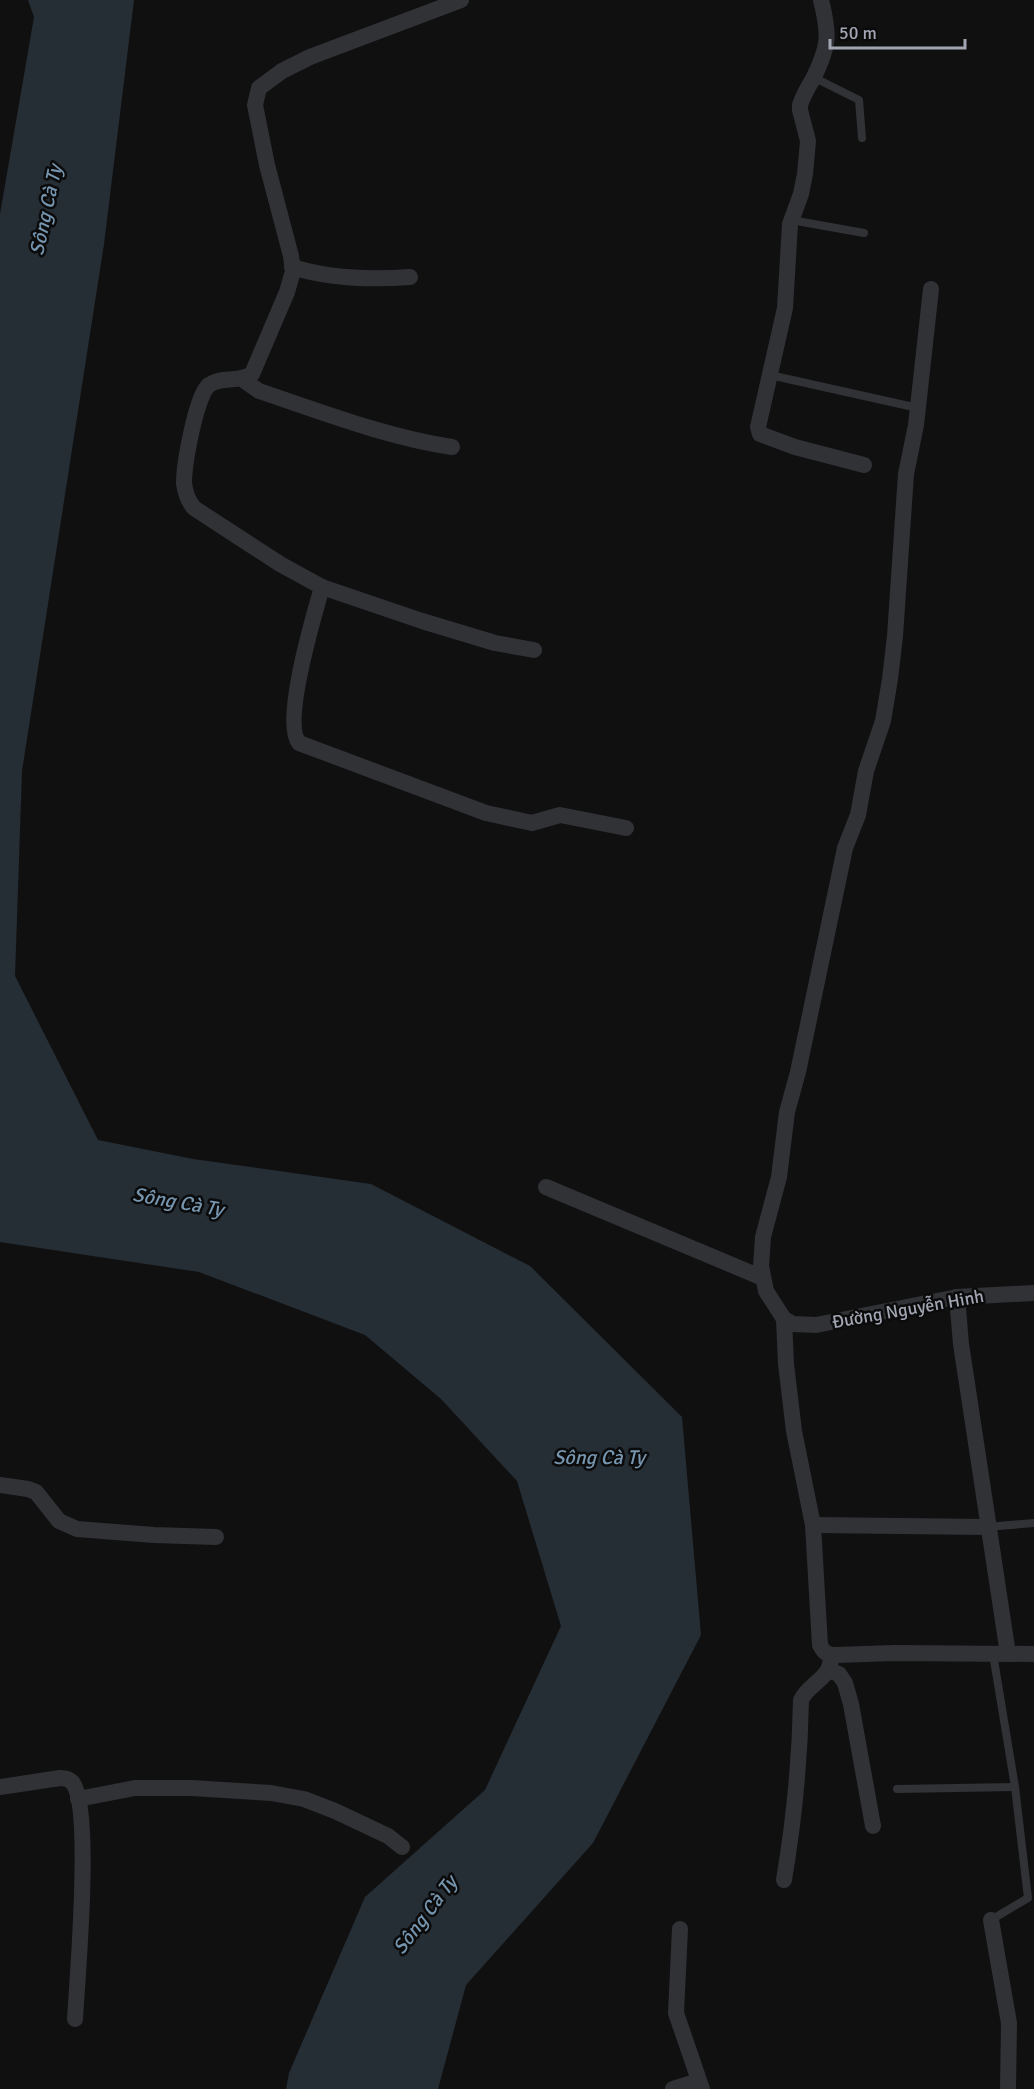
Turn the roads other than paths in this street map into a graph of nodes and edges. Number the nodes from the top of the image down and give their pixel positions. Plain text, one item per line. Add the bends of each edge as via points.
1 (461, 0) edge
2 (821, 0) edge
3 (813, 77) junction
4 (862, 138) dead end
5 (791, 220) junction
6 (864, 233) dead end
7 (292, 267) junction
8 (410, 277) dead end
9 (931, 289) dead end
10 (770, 375) junction
11 (242, 380) junction
12 (918, 408) junction
13 (452, 447) dead end
14 (864, 465) dead end
15 (322, 587) junction
16 (534, 650) dead end
17 (626, 828) dead end
18 (546, 1187) dead end
19 (763, 1278) junction
20 (1034, 1293) edge
21 (957, 1297) junction
22 (784, 1318) junction
23 (0, 1485) edge
24 (1034, 1523) edge
25 (813, 1526) junction
26 (987, 1527) junction
27 (216, 1537) dead end
28 (1001, 1654) junction
29 (1034, 1654) edge
30 (830, 1662) junction
31 (0, 1787) edge
32 (1015, 1787) junction
33 (897, 1789) dead end
34 (78, 1799) junction
35 (873, 1826) dead end
36 (402, 1847) dead end
37 (784, 1880) dead end
38 (991, 1920) joint
39 (680, 1929) dead end
40 (75, 2019) dead end
41 (700, 2085) edge
42 (673, 2089) edge
43 (1008, 2089) edge

1 - 7 street via 310,57 259,88 255,105
2 - 3 street via 827,41 825,55
3 - 4 lane via 859,100
3 - 5 street via 800,105 808,141 807,160
5 - 6 lane
5 - 10 street via 785,308
7 - 8 street via 331,277
7 - 11 street via 287,292 252,374
9 - 12 street
10 - 12 lane
10 - 14 street via 758,427 760,434
11 - 13 street via 259,391 391,435
11 - 15 street via 218,381 205,388 201,397 185,475 189,502 208,518
12 - 19 street via 906,474 896,636 888,694 858,815 845,848 788,1106 778,1177 763,1237
15 - 16 street via 495,643
15 - 17 street via 298,686 294,732 299,743 486,813 532,823 560,815
18 - 19 street
19 - 22 street via 766,1291
20 - 21 street, Đường Nguyễn Hinh
21 - 22 street, Đường Nguyễn Hinh via 816,1325 793,1324
21 - 26 street
22 - 25 street via 794,1431
23 - 27 street via 36,1492 59,1521 77,1529
24 - 26 lane
25 - 26 street
25 - 30 street via 820,1645
26 - 28 street
28 - 29 street
28 - 30 street
28 - 32 lane
30 - 35 street via 845,1683 851,1704
30 - 37 street via 801,1700 800,1763
31 - 34 street via 60,1778 72,1782
32 - 33 lane
32 - 38 lane via 1028,1898
34 - 36 street via 135,1788 271,1793 304,1799 335,1811 388,1836
34 - 40 street via 83,1884
38 - 43 street via 1009,2023
39 - 41 street via 676,2013
41 - 42 street

